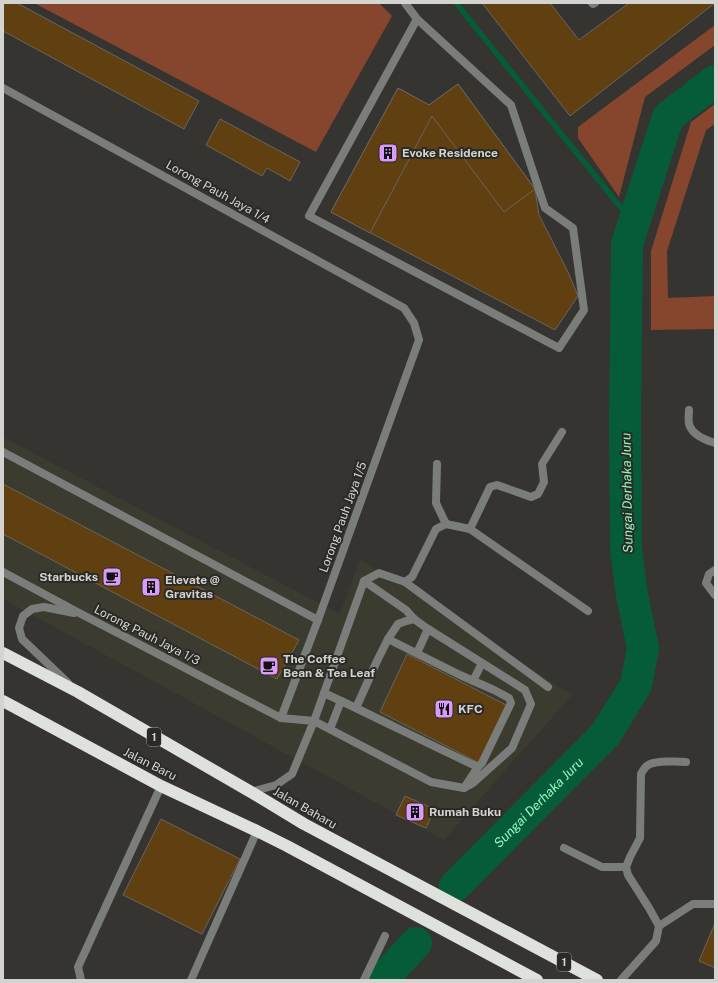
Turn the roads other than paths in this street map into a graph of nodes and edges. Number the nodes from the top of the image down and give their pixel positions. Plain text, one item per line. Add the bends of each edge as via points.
1 (405, 3) edge
2 (417, 19) junction
3 (3, 88) edge
4 (414, 324) joint
5 (689, 410) dead end
6 (562, 432) dead end
7 (715, 443) edge
8 (3, 452) edge
9 (437, 464) dead end
10 (446, 524) junction
11 (470, 529) junction
12 (715, 570) edge
13 (3, 572) edge
14 (364, 581) junction
15 (405, 582) junction
16 (715, 596) edge
17 (588, 611) dead end
18 (82, 615) junction
19 (414, 619) junction
20 (318, 620) junction
21 (428, 629) junction
22 (388, 639) junction
23 (3, 653) edge
24 (417, 653) junction
25 (482, 663) junction
26 (474, 681) junction
27 (548, 687) dead end
28 (78, 692) junction
29 (324, 693) junction
30 (3, 701) edge
31 (341, 701) junction
32 (356, 708) junction
33 (281, 718) junction
34 (314, 721) junction
35 (330, 729) junction
36 (686, 762) dead end
37 (478, 767) junction
38 (161, 786) junction
39 (464, 788) junction
40 (251, 792) junction
41 (257, 831) junction
42 (564, 848) dead end
43 (626, 868) junction
44 (715, 904) edge
45 (659, 926) junction
46 (385, 936) dead end
47 (81, 980) edge
48 (191, 980) edge
49 (364, 980) edge
50 (537, 980) edge
51 (597, 980) edge
52 (621, 980) edge

1 - 2 street
2 - 2 street via 511,105 546,208 573,228 584,310 559,348 309,216
3 - 4 street, Lorong Pauh Jaya 1/4 via 404,308
4 - 20 street, Lorong Pauh Jaya 1/5 via 419,340
5 - 7 street via 689,423 694,433
6 - 11 street via 542,464 544,482 538,494 531,497 497,485 490,487
8 - 20 street
9 - 10 street via 436,503
10 - 11 street
10 - 15 street via 436,529 412,577
11 - 17 street
12 - 16 street via 709,574 706,583
13 - 18 street, Lorong Pauh Jaya 1/3
14 - 15 street via 378,573
14 - 19 street via 406,610
14 - 29 street
15 - 27 street
18 - 28 street via 44,607 32,609 23,616 19,628 22,639
18 - 33 street, Lorong Pauh Jaya 1/3
19 - 21 street
19 - 22 street via 398,624
20 - 33 street, Lorong Pauh Jaya 1/5
21 - 24 street
21 - 25 street
22 - 24 street
22 - 32 street
23 - 28 highway, Jalan Baharu / 1
24 - 26 street
25 - 26 street
25 - 39 street via 525,690 531,704 512,748
26 - 37 street via 509,698 511,703
28 - 40 highway, Jalan Baharu / 1
29 - 31 street
29 - 34 street
30 - 38 highway, Jalan Baru
31 - 32 street
31 - 35 street
32 - 37 street
33 - 34 street
34 - 35 street
34 - 40 street via 292,774 276,785
35 - 39 street via 430,782
36 - 43 street via 650,764 644,768 641,774 640,838
37 - 39 street
38 - 41 highway, Jalan Baru
38 - 47 street via 78,967
40 - 51 highway, Jalan Baharu / 1 via 304,824
41 - 48 street
41 - 50 highway, Jalan Baru
42 - 43 street via 602,867
43 - 45 street
44 - 45 street via 693,904
45 - 52 street via 656,941
46 - 49 street

